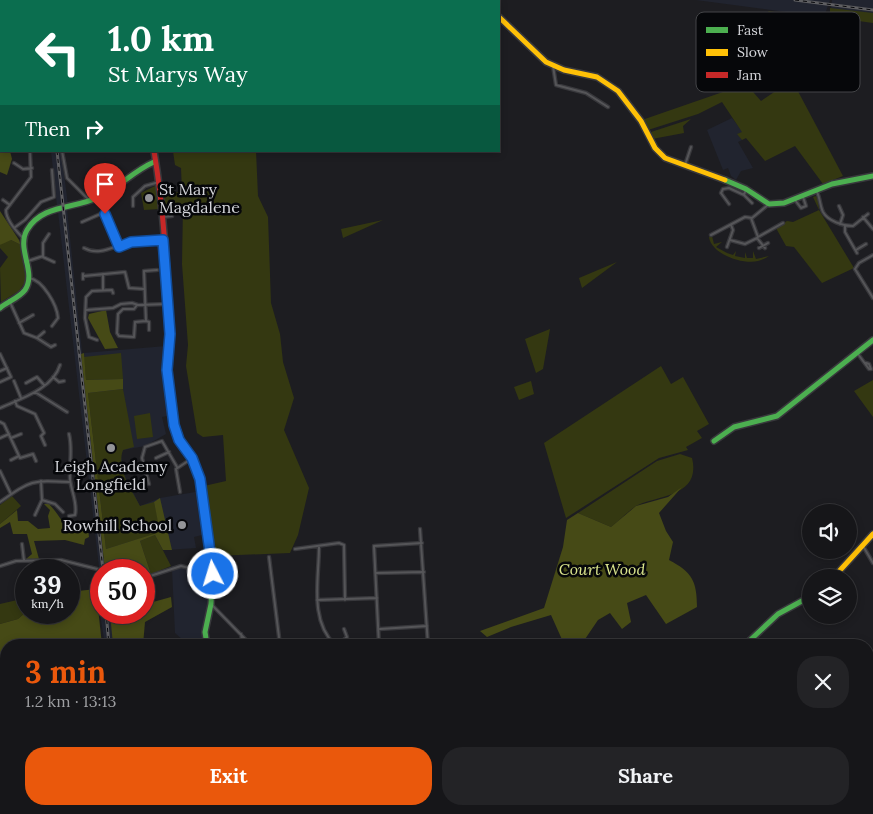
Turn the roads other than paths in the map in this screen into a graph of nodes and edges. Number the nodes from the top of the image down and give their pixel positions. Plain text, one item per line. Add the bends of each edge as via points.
1 (500, 17) edge
2 (553, 66) junction
3 (608, 107) dead end
4 (691, 148) dead end
5 (30, 152) edge
6 (62, 152) edge
7 (154, 152) edge
8 (154, 162) junction
9 (14, 163) dead end
10 (685, 165) junction
11 (32, 168) junction
12 (52, 170) dead end
13 (873, 176) edge
14 (159, 182) junction
15 (745, 192) junction
16 (817, 192) junction
17 (803, 197) junction
18 (100, 198) junction
19 (2, 200) dead end
20 (795, 200) junction
21 (90, 202) junction
22 (752, 203) dead end
23 (729, 204) dead end
24 (769, 204) junction
25 (10, 205) junction
26 (134, 206) dead end
27 (839, 206) dead end
28 (171, 210) dead end
29 (105, 212) junction
30 (868, 214) dead end
31 (863, 217) junction
32 (162, 218) junction
33 (751, 218) junction
34 (82, 222) dead end
35 (783, 223) dead end
36 (840, 224) junction
37 (732, 226) junction
38 (845, 226) junction
39 (14, 228) junction
40 (774, 228) junction
41 (873, 230) edge
42 (776, 231) dead end
43 (711, 235) dead end
44 (49, 236) dead end
45 (23, 238) junction
46 (757, 238) junction
47 (163, 240) junction
48 (730, 240) junction
49 (768, 243) dead end
50 (866, 244) dead end
51 (119, 247) junction
52 (727, 247) dead end
53 (764, 247) junction
54 (84, 248) dead end
55 (759, 248) dead end
56 (87, 250) junction
57 (84, 252) dead end
58 (873, 255) edge
59 (43, 257) junction
60 (25, 262) junction
61 (54, 262) dead end
62 (157, 270) dead end
63 (103, 274) junction
64 (83, 276) dead end
65 (29, 278) junction
66 (144, 289) junction
67 (103, 290) junction
68 (113, 294) dead end
69 (873, 298) edge
70 (10, 300) junction
71 (166, 304) junction
72 (137, 305) junction
73 (145, 305) junction
74 (0, 308) edge
75 (86, 310) junction
76 (33, 315) dead end
77 (146, 321) junction
78 (19, 323) junction
79 (52, 326) dead end
80 (149, 330) dead end
81 (44, 332) dead end
82 (37, 338) junction
83 (98, 340) dead end
84 (873, 340) edge
85 (55, 345) dead end
86 (0, 354) edge
87 (858, 354) junction
88 (866, 363) dead end
89 (60, 365) dead end
90 (7, 368) junction
91 (0, 371) edge
92 (53, 377) junction
93 (14, 381) dead end
94 (64, 381) dead end
95 (0, 382) edge
96 (26, 383) dead end
97 (44, 385) junction
98 (35, 392) junction
99 (21, 398) junction
100 (15, 401) junction
101 (0, 408) edge
102 (68, 412) dead end
103 (0, 422) edge
104 (9, 434) junction
105 (21, 434) dead end
106 (69, 434) dead end
107 (0, 438) edge
108 (11, 438) junction
109 (714, 441) dead end
110 (44, 445) dead end
111 (169, 452) junction
112 (19, 456) junction
113 (156, 458) dead end
114 (192, 458) junction
115 (11, 460) dead end
116 (36, 461) dead end
117 (177, 467) junction
118 (0, 471) edge
119 (41, 481) junction
120 (70, 482) junction
121 (149, 484) dead end
122 (180, 492) dead end
123 (11, 494) junction
124 (42, 500) junction
125 (0, 502) edge
126 (63, 512) dead end
127 (35, 515) dead end
128 (69, 516) dead end
129 (420, 529) dead end
130 (873, 534) edge
131 (422, 543) junction
132 (22, 544) dead end
133 (319, 546) junction
134 (863, 546) junction
135 (296, 549) dead end
136 (269, 557) dead end
137 (24, 559) edge
138 (15, 562) edge
139 (873, 563) edge
140 (0, 566) edge
141 (841, 569) edge
142 (424, 572) junction
143 (376, 573) junction
144 (155, 574) edge
145 (213, 574) junction
146 (377, 598) junction
147 (317, 600) junction
148 (345, 600) junction
149 (802, 601) edge
150 (211, 604) junction
151 (427, 626) junction
152 (344, 629) dead end
153 (379, 629) junction
154 (241, 634) junction
155 (206, 639) edge
156 (242, 639) edge
157 (246, 639) edge
158 (279, 639) edge
159 (329, 639) edge
160 (344, 639) edge
161 (379, 639) edge
162 (428, 639) edge
163 (751, 639) edge

1 - 2 street
2 - 3 street via 556,85 586,93
2 - 10 street via 597,77 618,91 641,121 659,153 668,160
4 - 10 street
5 - 11 street
6 - 21 street via 67,178
7 - 8 street
8 - 14 street
8 - 18 street via 133,172
9 - 11 street via 23,169
10 - 15 street
11 - 25 street via 29,181
12 - 39 street via 54,197 41,202
13 - 16 street via 832,184
14 - 26 street via 138,190 133,197
14 - 32 street
15 - 22 street
15 - 23 street via 724,189 721,194
15 - 24 street
16 - 17 street
16 - 36 street via 822,211
17 - 20 street
17 - 20 street via 806,205 801,208
18 - 21 street
18 - 29 street
19 - 25 street
20 - 24 street
21 - 45 street via 44,213 30,225
24 - 33 street
25 - 39 street via 6,214
27 - 36 street via 843,215
28 - 32 street via 172,216
29 - 34 street
29 - 51 street
30 - 31 street
31 - 38 street via 853,226
31 - 41 street
32 - 47 street
33 - 37 street via 746,217
33 - 46 street
35 - 40 street
36 - 38 street
37 - 43 street
37 - 48 street
38 - 50 street via 856,252
39 - 45 street
40 - 42 street
40 - 46 street
44 - 59 street via 43,244
45 - 60 street
46 - 48 street via 746,244
46 - 53 street
47 - 51 street via 131,242
47 - 71 street
48 - 52 street
49 - 53 street
51 - 56 street
53 - 55 street
54 - 56 street
56 - 57 street
58 - 69 street via 855,269
59 - 60 street
59 - 61 street
60 - 65 street
62 - 66 street via 144,271
63 - 64 street
63 - 66 street via 125,272 128,288
63 - 67 street
65 - 70 street via 25,290
65 - 79 street via 36,279 58,312
66 - 73 street
67 - 68 street via 112,290
67 - 75 street via 87,295
70 - 74 street
70 - 78 street
71 - 73 street
71 - 114 street via 170,334 167,370 175,428
72 - 73 street
72 - 75 street via 132,302 113,308
72 - 77 street via 134,309 118,313 117,333 134,337 135,322
73 - 77 street
75 - 83 street via 89,337
76 - 78 street
77 - 80 street via 149,322
78 - 82 street via 24,333
81 - 82 street
82 - 85 street via 51,347
84 - 87 street
86 - 90 street
87 - 88 street
87 - 109 street via 776,416 734,427
89 - 92 street
90 - 91 street
90 - 95 street via 11,377
92 - 94 street via 59,382
92 - 97 street
93 - 99 street
96 - 97 street via 36,377
97 - 98 street
98 - 99 street
98 - 102 street
99 - 100 street
100 - 101 street
100 - 110 street via 17,406 38,418 44,433 41,436
103 - 104 street
104 - 107 street
104 - 108 street
105 - 108 street
106 - 120 street
108 - 112 street
111 - 113 street
111 - 117 street
111 - 121 street via 160,440 145,447 142,458
112 - 115 street
112 - 116 street via 33,454
114 - 117 street
114 - 145 street via 202,490
117 - 122 street
118 - 123 street
119 - 120 street
119 - 123 street via 23,486
119 - 124 street
120 - 128 street via 76,513
123 - 125 street
124 - 126 street via 55,504
124 - 127 street
129 - 131 street
130 - 134 street
131 - 142 street
131 - 143 street via 374,546
132 - 137 street
133 - 135 street
133 - 147 street
133 - 148 street via 344,545
134 - 139 street
134 - 141 street
136 - 158 street
138 - 140 street
142 - 143 street
142 - 151 street
143 - 146 street
144 - 145 street via 181,566
145 - 150 street
146 - 148 street
146 - 153 street
147 - 148 street
147 - 159 street via 322,625
149 - 163 street via 778,614
150 - 154 street
150 - 155 street
151 - 153 street
151 - 162 street
152 - 160 street via 347,637
153 - 161 street
154 - 156 street
154 - 157 street

